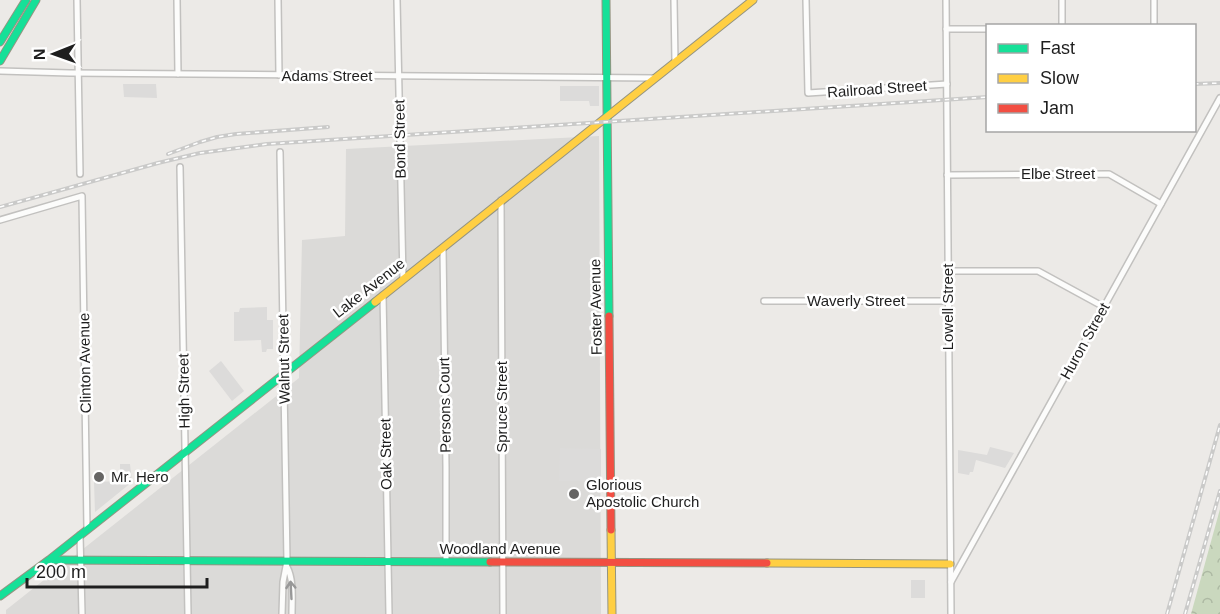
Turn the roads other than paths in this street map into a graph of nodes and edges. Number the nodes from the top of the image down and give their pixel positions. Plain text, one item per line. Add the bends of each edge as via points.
1 (26, 0) edge
2 (36, 0) edge
3 (77, 0) edge
4 (177, 0) edge
5 (278, 0) edge
6 (397, 0) edge
7 (606, 0) edge
8 (674, 0) edge
9 (753, 0) edge
10 (806, 0) edge
11 (946, 0) edge
12 (1062, 0) edge
13 (1154, 0) edge
14 (1062, 24) edge
15 (1154, 24) edge
16 (946, 29) junction
17 (986, 29) edge
18 (1, 40) edge
19 (0, 61) edge
20 (675, 62) junction
21 (0, 71) edge
22 (78, 74) junction
23 (178, 74) junction
24 (279, 75) junction
25 (399, 76) junction
26 (607, 78) junction
27 (655, 78) junction
28 (947, 84) junction
29 (1220, 99) edge
30 (608, 115) junction
31 (280, 152) dead end
32 (180, 167) dead end
33 (80, 174) dead end
34 (947, 175) junction
35 (501, 200) junction
36 (1161, 204) junction
37 (0, 220) edge
38 (443, 248) junction
39 (948, 271) junction
40 (403, 279) junction
41 (383, 295) junction
42 (764, 302) dead end
43 (948, 302) junction
44 (1104, 307) junction
45 (284, 373) junction
46 (185, 452) junction
47 (87, 529) junction
48 (80, 535) junction
49 (49, 560) junction
50 (81, 560) junction
51 (187, 561) junction
52 (388, 562) junction
53 (446, 562) junction
54 (503, 562) junction
55 (612, 563) junction
56 (286, 564) junction
57 (950, 564) junction
58 (951, 584) junction
59 (0, 596) edge
60 (82, 614) edge
61 (188, 614) edge
62 (282, 614) edge
63 (292, 614) edge
64 (388, 614) edge
65 (503, 614) edge
66 (612, 614) edge
67 (951, 614) edge

1 - 18 street
2 - 19 street
3 - 22 street
4 - 23 street
5 - 24 street
6 - 25 street, Bond Street
7 - 26 street, Foster Avenue
8 - 20 street
9 - 20 street, Lake Avenue
10 - 28 street, Railroad Street via 808,93
11 - 16 street, Lowell Street
12 - 14 street
13 - 15 street
16 - 17 street
16 - 28 street, Lowell Street
20 - 27 street, Lake Avenue
21 - 22 street, Adams Street
22 - 23 street, Adams Street
22 - 33 street
23 - 24 street, Adams Street
24 - 25 street, Adams Street
25 - 26 street, Adams Street
25 - 40 street, Bond Street
26 - 27 street, Adams Street
26 - 30 street, Foster Avenue
27 - 30 street, Lake Avenue
28 - 34 street, Lowell Street
29 - 36 street, Huron Street
30 - 35 street, Lake Avenue
30 - 55 street, Foster Avenue
31 - 45 street, Walnut Street
32 - 46 street, High Street
34 - 36 street, Elbe Street via 1109,174
34 - 39 street, Lowell Street
35 - 38 street, Lake Avenue
35 - 54 street, Spruce Street
36 - 44 street, Huron Street
37 - 47 street, Clinton Avenue via 82,196
38 - 40 street, Lake Avenue
38 - 53 street, Persons Court
39 - 43 street, Lowell Street
39 - 44 street via 1038,271
40 - 41 street, Lake Avenue
41 - 45 street, Lake Avenue
41 - 52 street, Oak Street
42 - 43 street, Waverly Street
43 - 57 street, Lowell Street
44 - 58 street, Huron Street
45 - 46 street, Lake Avenue
45 - 56 street, Walnut Street
46 - 47 street, Lake Avenue
46 - 51 street, High Street
47 - 48 street, Lake Avenue
48 - 49 street, Lake Avenue
48 - 50 street
49 - 50 street, Woodland Avenue
49 - 59 street, Lake Avenue
50 - 51 street, Woodland Avenue
50 - 60 street
51 - 56 street, Woodland Avenue
51 - 61 street, High Street
52 - 53 street, Woodland Avenue
52 - 56 street, Woodland Avenue
52 - 64 street, Oak Street
53 - 54 street, Woodland Avenue
54 - 55 street, Woodland Avenue
54 - 65 street, Spruce Street
55 - 57 street, Woodland Avenue
55 - 66 street, Foster Avenue
56 - 62 street, Walnut Street
63 -> 56 street, Walnut Street
57 - 58 street, Lowell Street
58 - 67 street, Lowell Street

